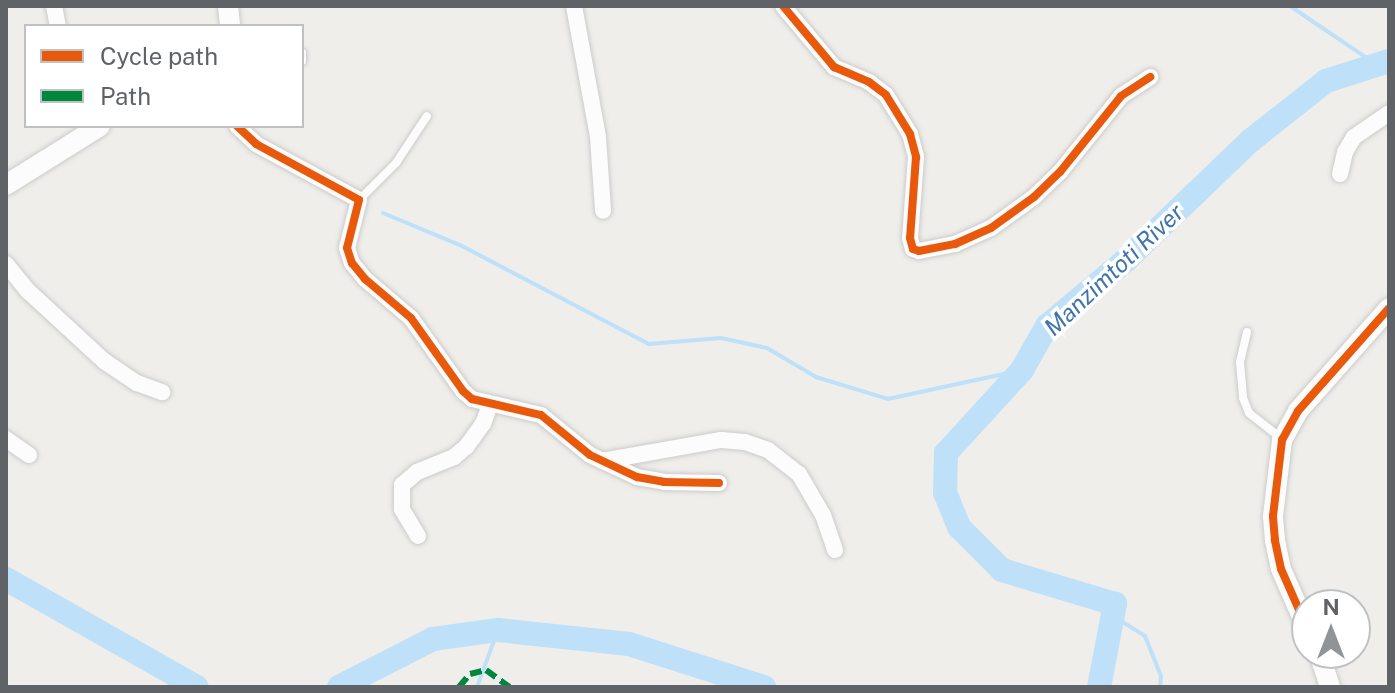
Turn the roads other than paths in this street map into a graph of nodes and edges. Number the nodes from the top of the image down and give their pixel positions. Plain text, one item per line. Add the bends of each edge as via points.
1 (574, 6) edge
2 (783, 6) edge
3 (1150, 77) dead end
4 (1389, 113) edge
5 (427, 116) dead end
6 (97, 128) edge
7 (239, 128) edge
8 (1340, 174) dead end
9 (6, 185) edge
10 (359, 200) junction
11 (603, 211) dead end
12 (6, 264) edge
13 (1389, 308) edge
14 (1247, 332) dead end
15 (162, 392) dead end
16 (490, 405) junction
17 (6, 439) edge
18 (1282, 440) junction
19 (29, 455) dead end
20 (602, 461) junction
21 (719, 483) dead end
22 (418, 536) dead end
23 (835, 550) dead end
24 (1291, 592) edge

1 - 11 street via 598,137
2 - 3 street via 834,67 886,95 910,134 916,157 910,238 919,251 955,244 991,228 1023,205 1060,172 1121,96
4 - 8 street via 1354,137
5 - 10 lane via 396,163
6 - 9 street
7 - 10 street via 256,144
10 - 16 street via 347,248 352,263 411,318 463,391
12 - 15 street via 104,361
13 - 18 street via 1298,411
14 - 18 lane via 1240,362 1243,398 1249,413
16 - 20 street via 552,420 576,446
16 - 22 street via 466,447 402,485 402,509
17 - 19 street
18 - 24 street via 1273,516 1281,569
20 - 21 street via 650,481
20 - 23 street via 721,440 768,450 799,474 823,515

